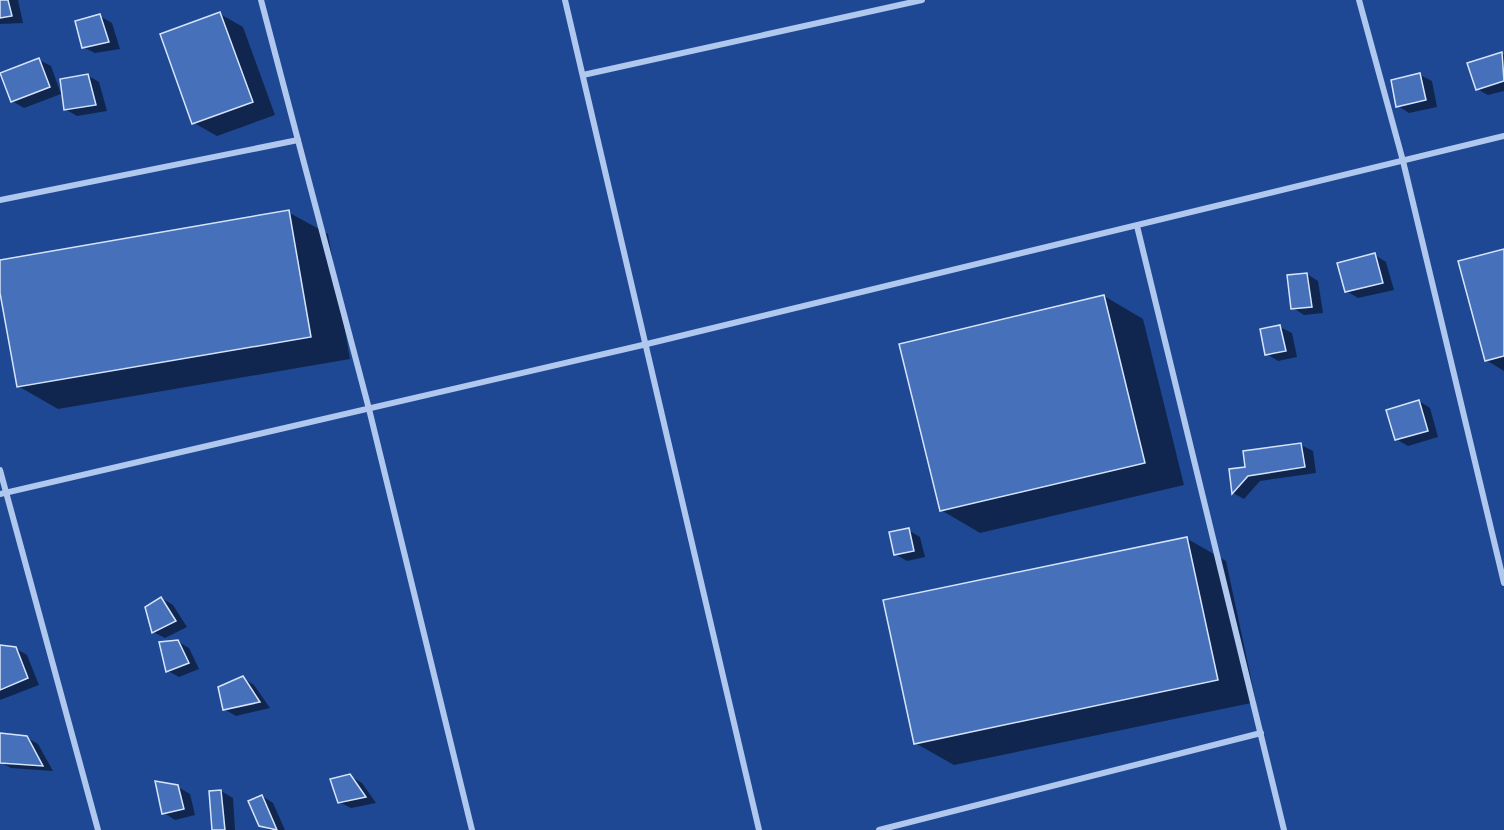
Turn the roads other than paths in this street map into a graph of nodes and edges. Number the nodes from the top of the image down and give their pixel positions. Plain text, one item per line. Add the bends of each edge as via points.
1 (261, 0) edge
2 (565, 0) edge
3 (922, 0) edge
4 (1359, 0) edge
5 (583, 75) junction
6 (1504, 136) edge
7 (298, 140) junction
8 (1403, 161) junction
9 (0, 200) edge
10 (1137, 226) junction
11 (647, 344) junction
12 (369, 409) junction
13 (0, 470) edge
14 (3, 494) edge
15 (1504, 583) edge
16 (1261, 733) junction
17 (98, 830) edge
18 (472, 830) edge
19 (759, 830) edge
20 (879, 830) edge
21 (1284, 830) edge

1 - 7 street
2 - 5 street
3 - 5 street
4 - 8 street
5 - 11 street
6 - 8 street
7 - 9 street
7 - 12 street
8 - 10 street
8 - 15 street
10 - 11 street
10 - 16 street
11 - 12 street
11 - 19 street
12 - 14 street
12 - 18 street
13 - 14 street
14 - 17 street
16 - 20 street
16 - 21 street

